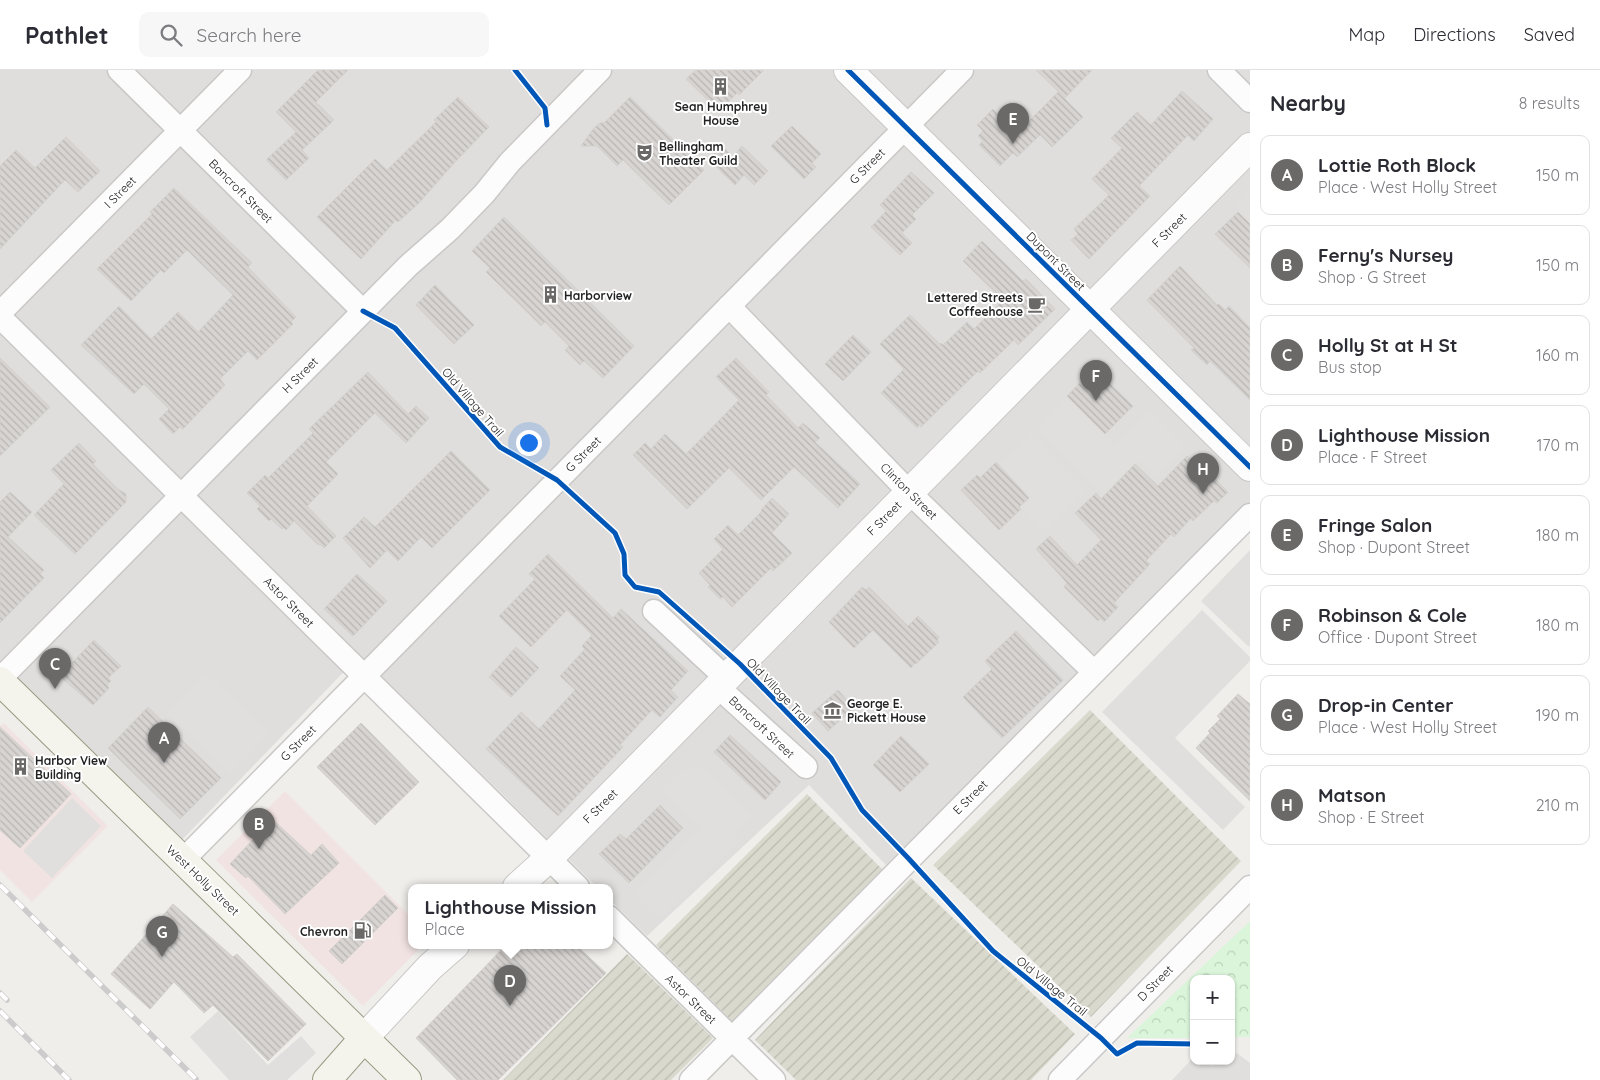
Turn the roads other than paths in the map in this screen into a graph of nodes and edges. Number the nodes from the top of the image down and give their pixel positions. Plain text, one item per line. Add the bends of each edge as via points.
1 (119, 70) edge
2 (240, 70) edge
3 (600, 70) edge
4 (848, 70) edge
5 (962, 70) edge
6 (1219, 70) edge
7 (1250, 101) edge
8 (906, 127) junction
9 (180, 130) junction
10 (1250, 147) edge
11 (729, 306) junction
12 (1090, 309) junction
13 (363, 312) junction
14 (0, 314) edge
15 (0, 318) edge
16 (1250, 467) edge
17 (910, 492) junction
18 (181, 496) junction
19 (1250, 515) edge
20 (654, 610) dead end
21 (1094, 672) junction
22 (364, 676) junction
23 (0, 680) edge
24 (722, 682) junction
25 (806, 767) dead end
26 (549, 858) junction
27 (183, 860) junction
28 (520, 884) edge
29 (575, 884) edge
30 (1250, 886) edge
31 (613, 921) edge
32 (451, 949) edge
33 (364, 1038) junction
34 (732, 1038) junction
35 (327, 1080) edge
36 (407, 1080) edge
37 (691, 1080) edge
38 (774, 1080) edge
39 (1060, 1080) edge

1 - 9 street, Bancroft Street
2 - 9 street, I Street
3 - 13 street, H Street via 450,229
4 - 8 street, Dupont Street
5 - 8 street, G Street
6 - 7 street
8 - 11 street, G Street
8 - 12 street, Dupont Street
9 - 13 street, Bancroft Street
9 - 14 street, I Street
10 - 12 street, F Street
11 - 17 street, Clinton Street
11 - 22 street, G Street
12 - 16 street, Dupont Street
12 - 17 street, F Street
13 - 18 street, H Street
15 - 18 street, Astor Street
17 - 21 street, Clinton Street
17 - 24 street, F Street
18 - 22 street, Astor Street
18 - 23 street, H Street
19 - 21 street, E Street
20 - 24 street, Bancroft Street
21 - 34 street, E Street
22 - 26 street, Astor Street
22 - 27 street, G Street
23 - 27 main road, West Holly Street
24 - 25 street, Bancroft Street
24 - 26 street, F Street
26 - 28 street, F Street
26 - 29 street, Astor Street
27 - 33 main road, West Holly Street
30 - 39 street, D Street
31 - 34 street, Astor Street
32 - 33 street
33 - 35 main road
33 - 36 main road, West Holly Street
34 - 37 street, E Street
34 - 38 street, Astor Street

